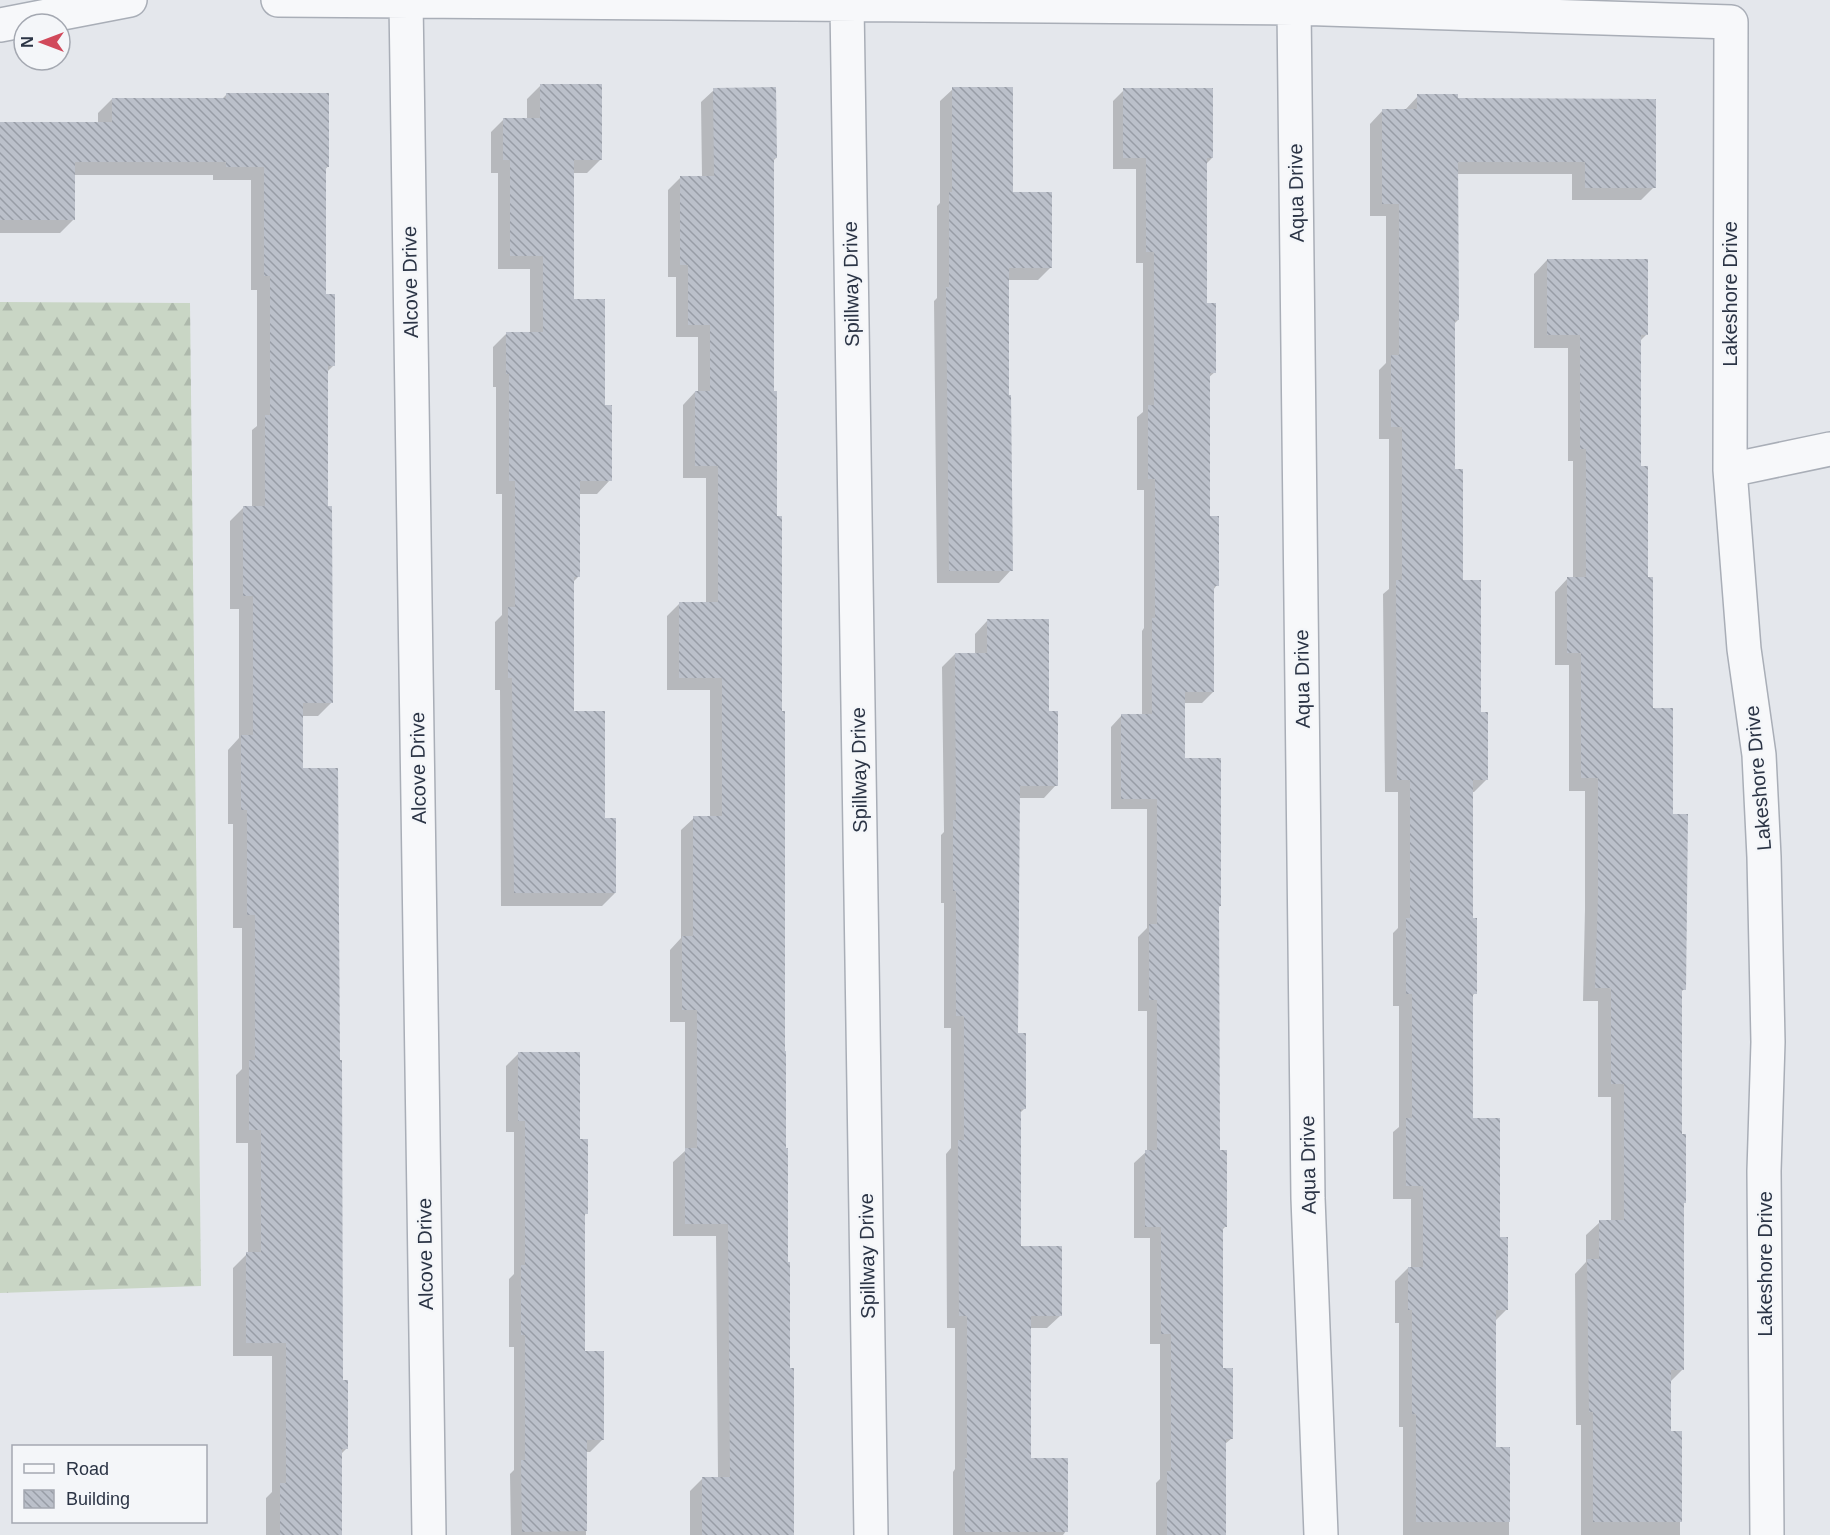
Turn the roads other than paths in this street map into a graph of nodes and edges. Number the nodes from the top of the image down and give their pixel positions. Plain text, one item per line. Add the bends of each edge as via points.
1 (130, 0) edge
2 (278, 0) edge
3 (406, 1) edge
4 (847, 4) junction
5 (1294, 8) junction
6 (0, 25) edge
7 (1830, 449) edge
8 (1730, 470) junction
9 (429, 1535) edge
10 (872, 1535) edge
11 (1321, 1535) edge
12 (1767, 1535) edge

1 - 6 street
2 - 3 street
3 - 4 street
3 - 9 street, Alcove Drive
4 - 5 street
4 - 10 street, Spillway Drive
5 - 8 street, Lakeshore Drive via 1731,22
5 - 11 street, Aqua Drive via 1308,1198
7 - 8 street
8 - 12 street, Lakeshore Drive via 1744,649 1759,755 1764,857 1768,1042 1764,1171

